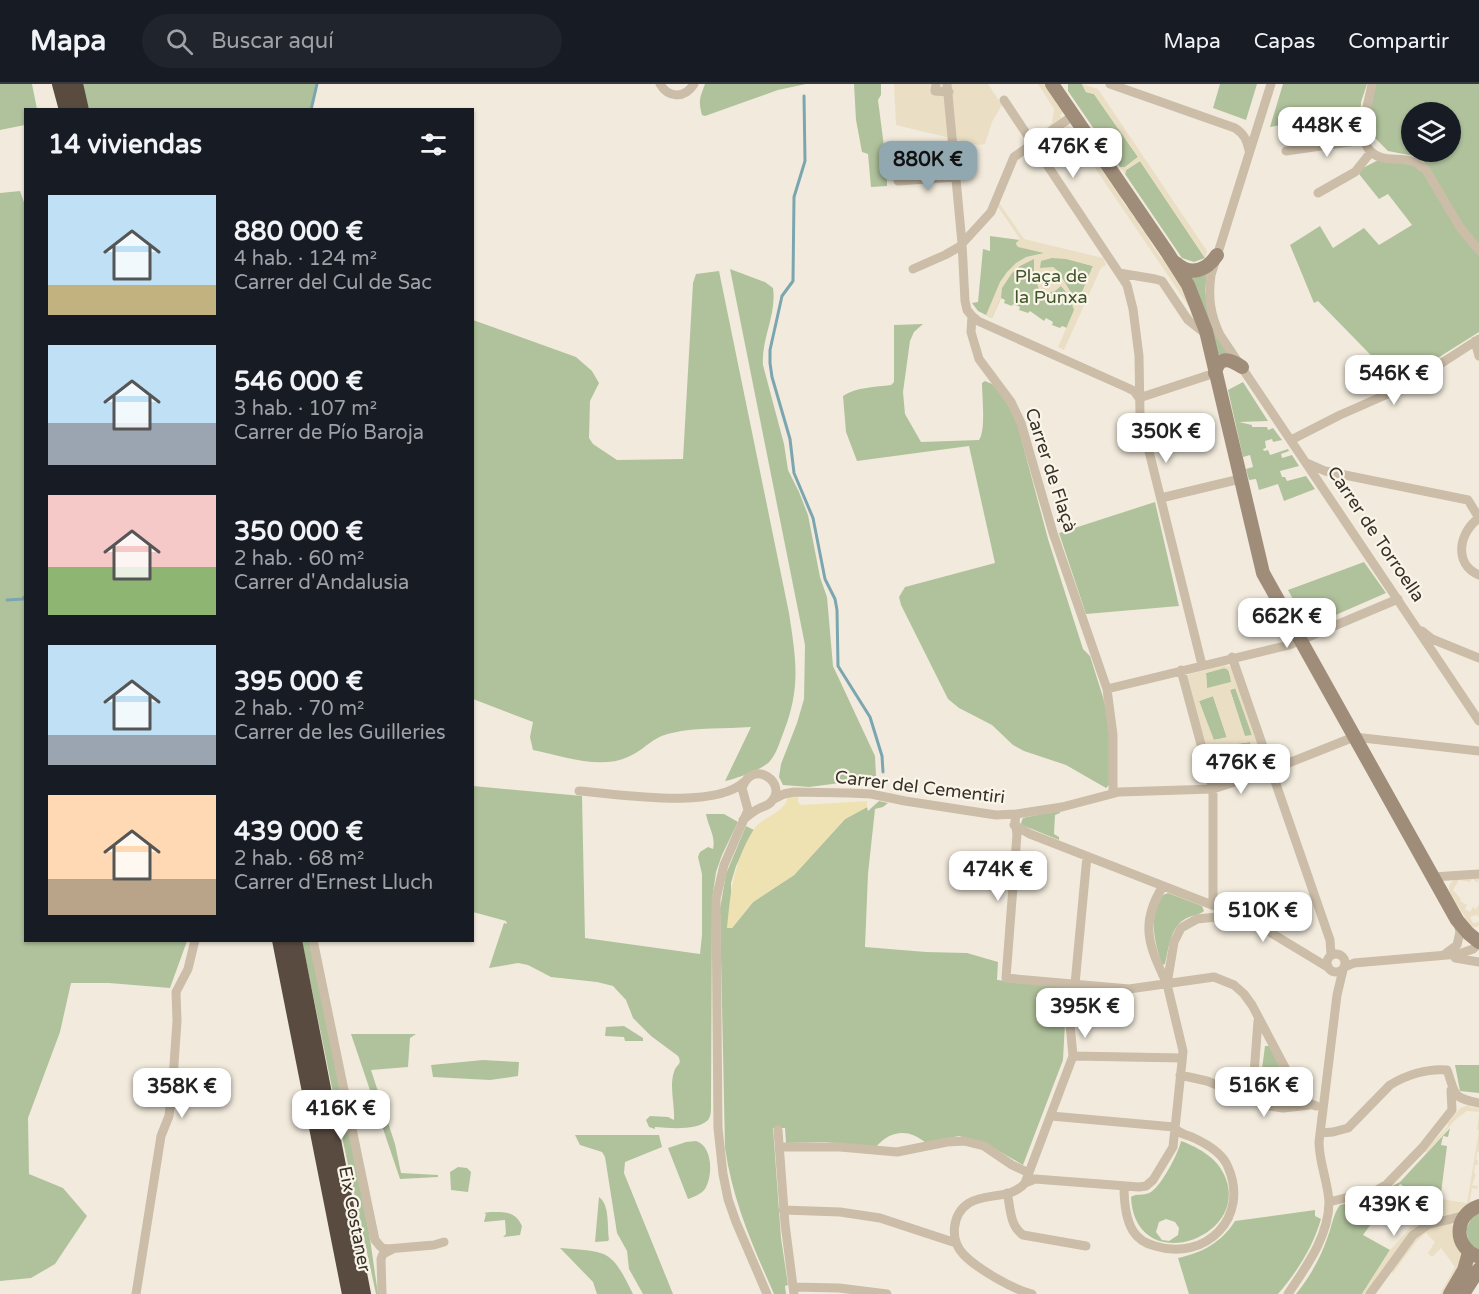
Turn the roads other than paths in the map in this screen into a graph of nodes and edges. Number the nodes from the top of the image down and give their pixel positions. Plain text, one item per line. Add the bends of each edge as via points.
1 (60, 84) edge
2 (75, 84) edge
3 (660, 84) edge
4 (694, 84) edge
5 (936, 84) edge
6 (1052, 84) edge
7 (1110, 84) edge
8 (1271, 84) edge
9 (1372, 84) edge
10 (948, 88) edge
11 (1059, 90) edge
12 (1004, 100) dead end
13 (66, 108) edge
14 (81, 108) edge
15 (1074, 115) junction
16 (1364, 140) junction
17 (1033, 143) junction
18 (1249, 150) junction
19 (1286, 151) dead end
20 (1371, 153) junction
21 (956, 177) junction
22 (898, 180) dead end
23 (1318, 193) dead end
24 (962, 243) junction
25 (1479, 250) edge
26 (1217, 255) junction
27 (1172, 260) junction
28 (913, 268) dead end
29 (1119, 273) junction
30 (972, 316) junction
31 (1207, 336) junction
32 (1477, 340) edge
33 (1479, 356) edge
34 (1242, 368) junction
35 (1215, 373) junction
36 (1139, 398) junction
37 (1291, 440) junction
38 (1306, 463) junction
39 (1239, 479) junction
40 (1161, 498) junction
41 (1479, 518) edge
42 (1479, 575) edge
43 (1398, 599) junction
44 (1412, 621) junction
45 (1299, 640) junction
46 (1232, 657) junction
47 (1479, 658) edge
48 (1202, 665) junction
49 (1181, 670) junction
50 (1107, 689) junction
51 (1479, 722) edge
52 (1354, 736) junction
53 (1479, 751) edge
54 (1271, 770) junction
55 (744, 782) junction
56 (775, 786) junction
57 (1213, 789) junction
58 (579, 791) dead end
59 (794, 792) junction
60 (724, 793) junction
61 (1113, 793) junction
62 (744, 799) junction
63 (774, 799) junction
64 (760, 808) junction
65 (1016, 814) junction
66 (996, 815) junction
67 (743, 820) junction
68 (1017, 827) junction
69 (1087, 856) junction
70 (1479, 874) edge
71 (1433, 877) junction
72 (1163, 886) junction
73 (1209, 904) junction
74 (1236, 915) junction
75 (1203, 918) junction
76 (1459, 923) junction
77 (195, 942) edge
78 (280, 942) edge
79 (294, 942) edge
80 (313, 942) edge
81 (1479, 943) edge
82 (1440, 957) junction
83 (1479, 962) edge
84 (1336, 964) junction
85 (1075, 984) junction
86 (1167, 984) junction
87 (1258, 1018) junction
88 (1070, 1024) dead end
89 (1272, 1044) junction
90 (1256, 1051) junction
91 (1073, 1056) junction
92 (1182, 1058) junction
93 (1180, 1075) junction
94 (1450, 1083) junction
95 (1298, 1092) junction
96 (1252, 1100) junction
97 (1467, 1101) junction
98 (1479, 1103) edge
99 (1320, 1107) junction
100 (1283, 1108) junction
101 (1448, 1115) junction
102 (1051, 1116) junction
103 (1174, 1127) junction
104 (778, 1130) dead end
105 (1320, 1133) junction
106 (779, 1147) junction
107 (1029, 1173) junction
108 (1025, 1183) junction
109 (1124, 1186) junction
110 (1007, 1194) junction
111 (343, 1195) junction
112 (1329, 1202) junction
113 (1479, 1206) edge
114 (783, 1210) junction
115 (1462, 1222) junction
116 (444, 1242) dead end
117 (956, 1243) junction
118 (1086, 1246) dead end
119 (394, 1248) junction
120 (1474, 1255) edge
121 (342, 1260) junction
122 (1479, 1269) edge
123 (793, 1291) edge
124 (1025, 1293) edge
125 (136, 1294) edge
126 (343, 1294) edge
127 (350, 1294) edge
128 (363, 1294) edge
129 (370, 1294) edge
130 (382, 1294) edge
131 (767, 1294) edge
132 (887, 1294) edge
133 (1288, 1294) edge
134 (1370, 1294) edge
135 (1450, 1294) edge
136 (1463, 1294) edge

1 - 13 highway
2 - 14 highway
3 - 4 street via 677,95 688,92
5 - 10 street, Carrer de Flaçà via 935,91
6 - 11 street
7 - 18 street via 1235,128
8 - 18 street, Carrer de Torroella
9 - 16 street
10 - 21 street, Carrer de Flaçà
11 - 15 street
12 - 17 street
15 - 17 street
15 - 27 street
16 - 19 street
16 - 20 street
17 - 24 street via 1014,157 992,212
17 - 29 street
18 - 26 street, Carrer de Torroella
20 - 23 street via 1355,172
20 - 25 street via 1420,164
21 - 22 street
21 - 24 street, Carrer de Flaçà
24 - 28 street
24 - 30 street, Carrer de Flaçà via 965,301
26 - 27 street via 1207,267 1194,271 1181,268
26 - 34 street, Carrer de Torroella via 1209,289 1211,313
27 - 31 street via 1192,293
29 - 31 street via 1162,282 1188,320
29 - 36 street via 1127,285 1133,309
30 - 36 street via 1128,388
30 - 50 street, Carrer de Flaçà via 971,332 979,359 1011,402 1021,423 1053,533
31 - 35 street
32 - 33 street
32 - 37 street via 1406,386
34 - 35 street via 1224,360 1216,366
34 - 37 street, Carrer de Torroella
35 - 36 street
35 - 39 street
36 - 40 street
37 - 38 street, Carrer de Torroella
38 - 41 street via 1325,471 1468,500
38 - 43 street, Carrer de Torroella
39 - 40 street
39 - 45 street via 1263,573
40 - 48 street
41 - 42 street via 1467,528 1462,543 1466,564
43 - 44 street, Carrer de Torroella
43 - 45 street
44 - 47 street via 1432,639
44 - 51 street, Carrer de Torroella
45 - 46 street
45 - 52 street
46 - 48 street
46 - 54 street
48 - 49 street
49 - 50 street
49 - 57 street
50 - 61 street, Carrer de Flaçà via 1113,735
52 - 53 street
52 - 54 street, Carrer del Cementiri
52 - 71 street
54 - 57 street, Carrer del Cementiri
54 - 84 street
55 - 56 street via 763,774
55 - 60 street
55 - 62 street
56 - 59 street, Carrer del Cementiri
56 - 63 street
57 - 61 street, Carrer del Cementiri
57 - 73 street
58 - 60 street via 668,799
59 - 63 street, Carrer del Cementiri
59 - 66 street, Carrer del Cementiri via 871,794
60 - 62 street
61 - 65 street, Carrer del Cementiri
62 - 64 street
62 - 67 street via 748,810
63 - 64 street
64 - 67 street
65 - 66 street, Carrer del Cementiri
65 - 68 street
66 - 68 street
67 - 131 street via 724,865 716,899 718,1128 728,1199
68 - 69 street
68 - 85 street via 1006,978
69 - 72 street
69 - 85 street
70 - 71 street
71 - 76 street
72 - 73 street
72 - 86 street via 1153,903 1148,930 1151,950
73 - 74 street
73 - 75 street
74 - 75 street
74 - 84 street
75 - 86 street via 1177,934
76 - 81 street
76 - 82 street via 1457,945
77 - 125 street via 188,969 176,992 169,1116 161,1136
78 - 121 highway, Eix Costaner
79 - 111 highway, Eix Costaner
80 - 119 street via 375,1240 381,1248
81 - 82 street via 1468,952
82 - 83 street
82 - 84 street
84 - 99 street via 1338,983
85 - 86 street via 1129,989
86 - 87 street via 1224,979 1244,994
86 - 92 street
87 - 89 street
87 - 90 street
88 - 91 street
89 - 90 street via 1260,1044
89 - 95 street
90 - 96 street
91 - 92 street
91 - 102 street
92 - 93 street
93 - 96 street via 1207,1081
93 - 103 street
94 - 97 street via 1455,1095
94 - 101 street via 1453,1106
94 - 105 street via 1445,1069 1397,1080 1348,1128
95 - 99 street via 1304,1101
95 - 100 street via 1294,1102
96 - 100 street
97 - 98 street
97 - 101 street
99 - 100 street via 1307,1104
99 - 105 street
101 - 112 street via 1386,1185
102 - 103 street
102 - 107 street
103 - 109 street via 1173,1147 1149,1185
103 - 109 street via 1217,1152 1228,1165 1234,1195 1223,1229 1207,1242 1183,1250 1151,1245 1134,1233 1128,1222
104 - 106 street
105 - 112 street via 1319,1153
106 - 107 street via 897,1152 964,1141 984,1146
106 - 114 street
107 - 108 street
108 - 109 street via 1035,1179
108 - 110 street
110 - 117 street via 978,1199 966,1206 955,1221
110 - 118 street via 1012,1221 1023,1235
111 - 128 highway, Eix Costaner
111 - 129 highway via 352,1207
112 - 133 street via 1321,1238
113 - 115 street
114 - 117 street via 880,1218
114 - 123 street
115 - 120 street via 1461,1241
115 - 134 street via 1445,1219 1428,1224 1413,1235
116 - 119 street
117 - 124 street via 970,1260
119 - 130 street via 381,1259
120 - 135 street
121 - 126 highway
121 - 127 highway, Eix Costaner
122 - 136 street
123 - 132 street via 839,1288

